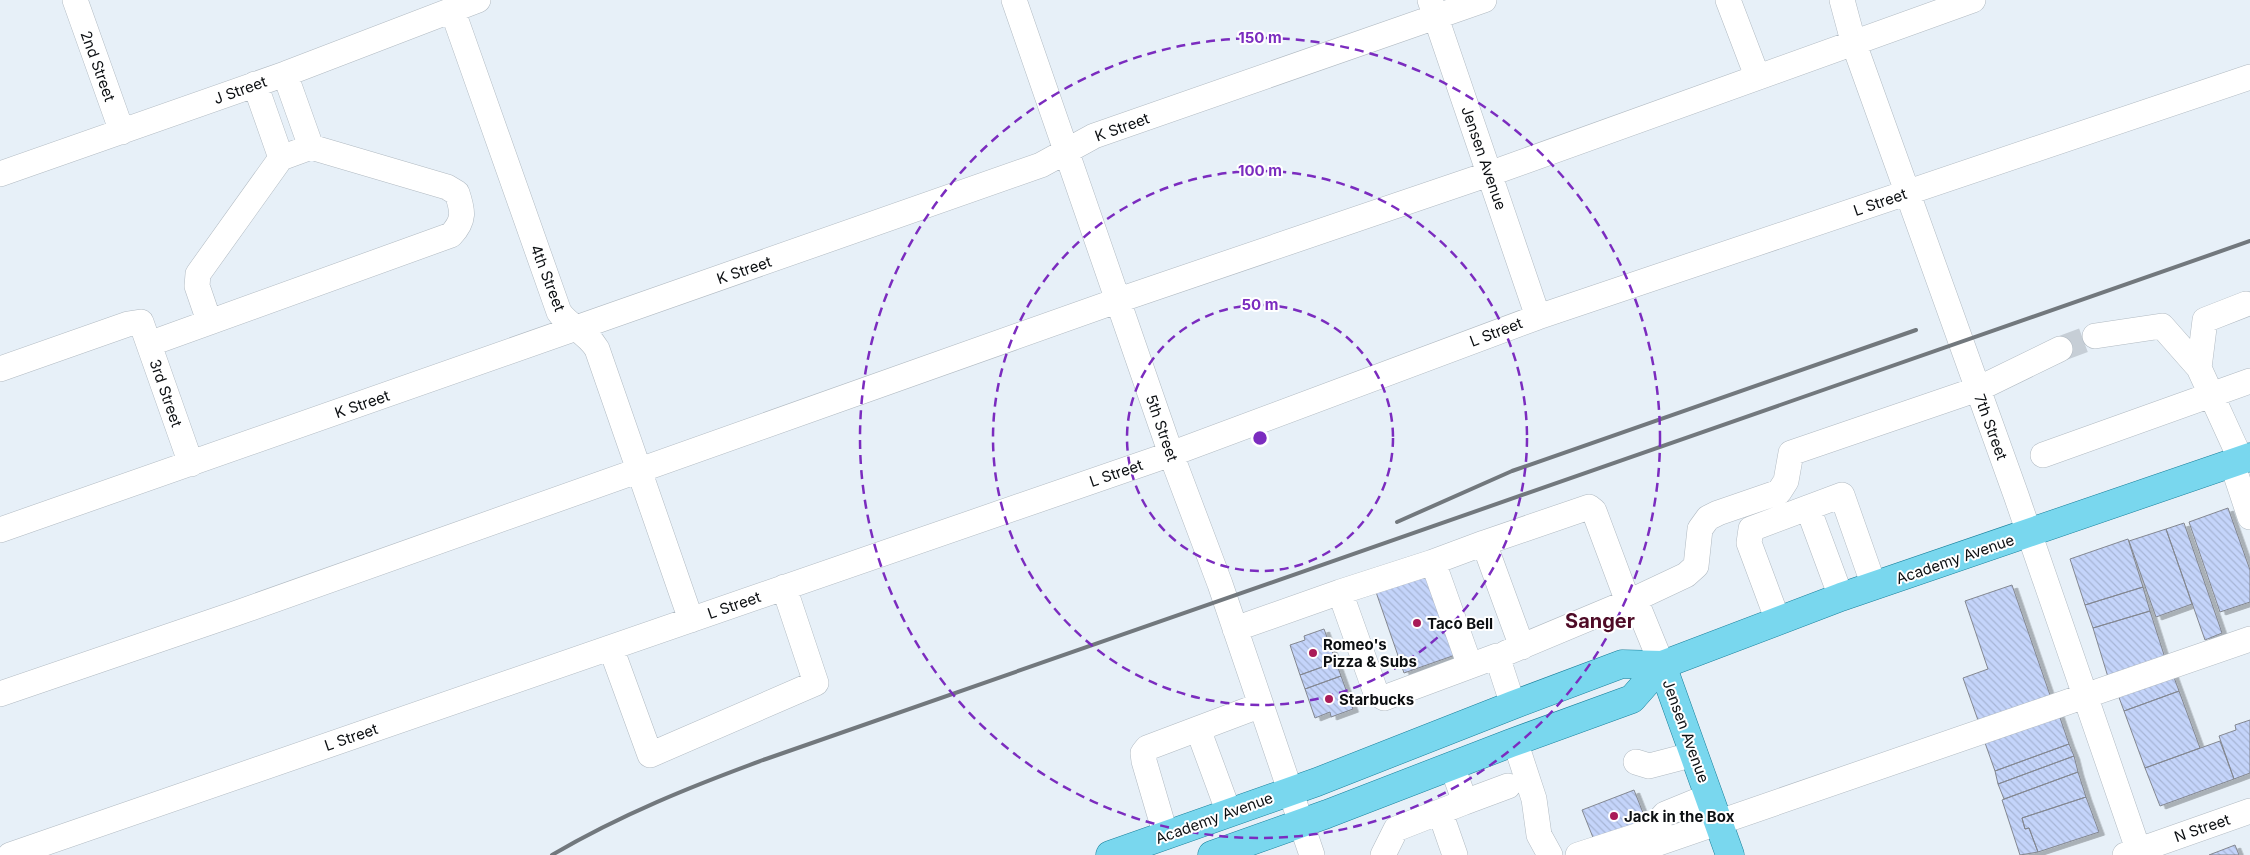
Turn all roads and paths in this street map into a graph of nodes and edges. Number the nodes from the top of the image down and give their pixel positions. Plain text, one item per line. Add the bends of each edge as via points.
1 (75, 0) edge
2 (478, 0) edge
3 (1014, 0) edge
4 (1484, 0) edge
5 (1728, 0) edge
6 (1842, 0) edge
7 (1973, 0) edge
8 (452, 9) junction
9 (1433, 9) edge
10 (1853, 41) junction
11 (285, 74) junction
12 (1756, 76) junction
13 (2250, 77) edge
14 (256, 84) junction
15 (122, 132) junction
16 (310, 147) junction
17 (1067, 152) junction
18 (281, 158) junction
19 (0, 174) edge
20 (1489, 174) junction
21 (1908, 193) junction
22 (1119, 300) junction
23 (2246, 304) dead end
24 (1538, 317) junction
25 (210, 321) junction
26 (579, 328) junction
27 (145, 333) junction
28 (2095, 336) tunnel mouth
29 (2060, 349) tunnel mouth
30 (2199, 368) junction
31 (0, 369) edge
32 (2250, 381) edge
33 (1978, 390) junction
34 (2211, 395) junction
35 (1171, 454) junction
36 (2043, 455) dead end
37 (2241, 460) edge
38 (191, 464) junction
39 (639, 469) junction
40 (1808, 508) junction
41 (2250, 517) edge
42 (0, 530) edge
43 (2029, 533) junction
44 (1484, 543) junction
45 (1433, 562) junction
46 (1874, 586) junction
47 (784, 587) junction
48 (1340, 592) junction
49 (1841, 597) junction
50 (1631, 601) junction
51 (691, 620) junction
52 (1778, 621) junction
53 (1235, 629) junction
54 (2250, 640) edge
55 (1522, 647) junction
56 (611, 648) junction
57 (1497, 656) junction
58 (1662, 665) junction
59 (1470, 666) junction
60 (0, 694) edge
61 (2085, 696) junction
62 (1261, 705) junction
63 (1513, 705) junction
64 (1198, 728) junction
65 (1515, 741) junction
66 (1695, 754) junction
67 (1636, 762) dead end
68 (1452, 766) junction
69 (1508, 786) dead end
70 (1290, 792) junction
71 (1709, 796) junction
72 (1465, 802) junction
73 (1440, 812) junction
74 (1229, 813) junction
75 (2249, 816) edge
76 (1301, 824) junction
77 (1719, 824) junction
78 (1166, 836) junction
79 (2135, 853) edge
80 (1114, 854) edge
81 (10, 855) edge
82 (1212, 855) edge
83 (1312, 855) edge
84 (1383, 855) edge
85 (1455, 855) edge
86 (1550, 855) edge
87 (1578, 855) edge
88 (1624, 855) edge
89 (1730, 855) edge

1 - 15 street, 2nd Street
2 - 8 street, J Street
3 - 17 street, 5th Street
4 - 9 street, K Street
5 - 12 street
6 - 10 street, 7th Street
7 - 10 street
8 - 11 street, J Street
8 - 26 street, 4th Street via 559,312 564,320
9 - 17 street, K Street via 1094,136
9 - 20 street, Jensen Avenue
10 - 12 street
10 - 21 street, 7th Street
11 - 14 street, J Street
11 - 16 street
12 - 20 street
13 - 21 street, L Street
14 - 15 street, J Street
14 - 18 street
15 - 19 street, J Street
16 - 18 street
16 - 25 street via 447,187 457,193 462,208 460,225 451,235
17 - 22 street, 5th Street
17 - 26 street, K Street via 1041,165
18 - 25 street via 198,274 197,286
20 - 22 street
20 - 24 street, Jensen Avenue
21 - 24 street, L Street
21 - 33 street, 7th Street
22 - 35 street, 5th Street
22 - 39 street
23 - 30 street via 2205,320
24 - 35 street, L Street
25 - 27 street
26 - 38 street, K Street
26 - 39 street, 4th Street via 597,349
27 - 31 street via 128,324
27 - 38 street, 3rd Street
28 - 30 street via 2162,326
29 - 33 street
30 - 34 street
32 - 34 street
33 - 43 street, 7th Street
33 - 50 street via 1791,453 1786,481 1779,492 1708,518 1700,530 1696,566 1686,575
34 - 36 street
34 - 37 street
35 - 47 street, L Street
35 - 53 street, 5th Street
37 - 41 street
37 - 43 main road, Academy Avenue
38 - 42 street, K Street
39 - 51 street, 4th Street
39 - 60 street
40 - 46 street via 1842,495
40 - 49 street
40 - 52 street via 1751,529 1749,543
43 - 46 main road, Academy Avenue
43 - 61 street, 7th Street
44 - 45 street
44 - 50 street via 1589,506 1594,511
44 - 55 street
45 - 48 street
45 - 59 street
46 - 49 main road, Academy Avenue
47 - 51 street, L Street
47 - 56 street via 816,683 650,756
48 - 53 street
48 - 59 street via 1376,693 1384,698
49 - 52 main road, Academy Avenue
50 - 55 street
50 - 58 street
51 - 56 street, L Street
52 - 58 main road, Academy Avenue
53 - 62 street, 5th Street
54 - 61 street
55 - 57 street
56 - 81 street, L Street
57 - 59 street
57 - 63 street
58 - 63 main road, Academy Avenue via 1622,664
58 - 65 main road via 1632,699
58 - 66 main road, Jensen Avenue
61 - 77 street
61 - 79 street, 7th Street
62 - 64 street
62 - 70 street, 5th Street
63 - 70 main road, Academy Avenue
64 - 74 street
64 - 78 street via 1147,748 1143,753
65 - 68 main road
65 - 86 street via 1534,799 1538,835
66 - 67 street via 1649,766
66 - 71 main road, Jensen Avenue
68 - 72 street
68 - 76 main road
69 - 72 street
70 - 74 main road, Academy Avenue
70 - 76 street, 5th Street
71 - 77 main road, Jensen Avenue
71 - 87 street via 1665,814 1649,832
72 - 73 street
73 - 84 street via 1396,829
73 - 85 street
74 - 78 main road, Academy Avenue
75 - 79 street, N Street
76 - 82 main road
76 - 83 street, 5th Street
77 - 88 street
77 - 89 main road, Jensen Avenue
78 - 80 main road, Academy Avenue

